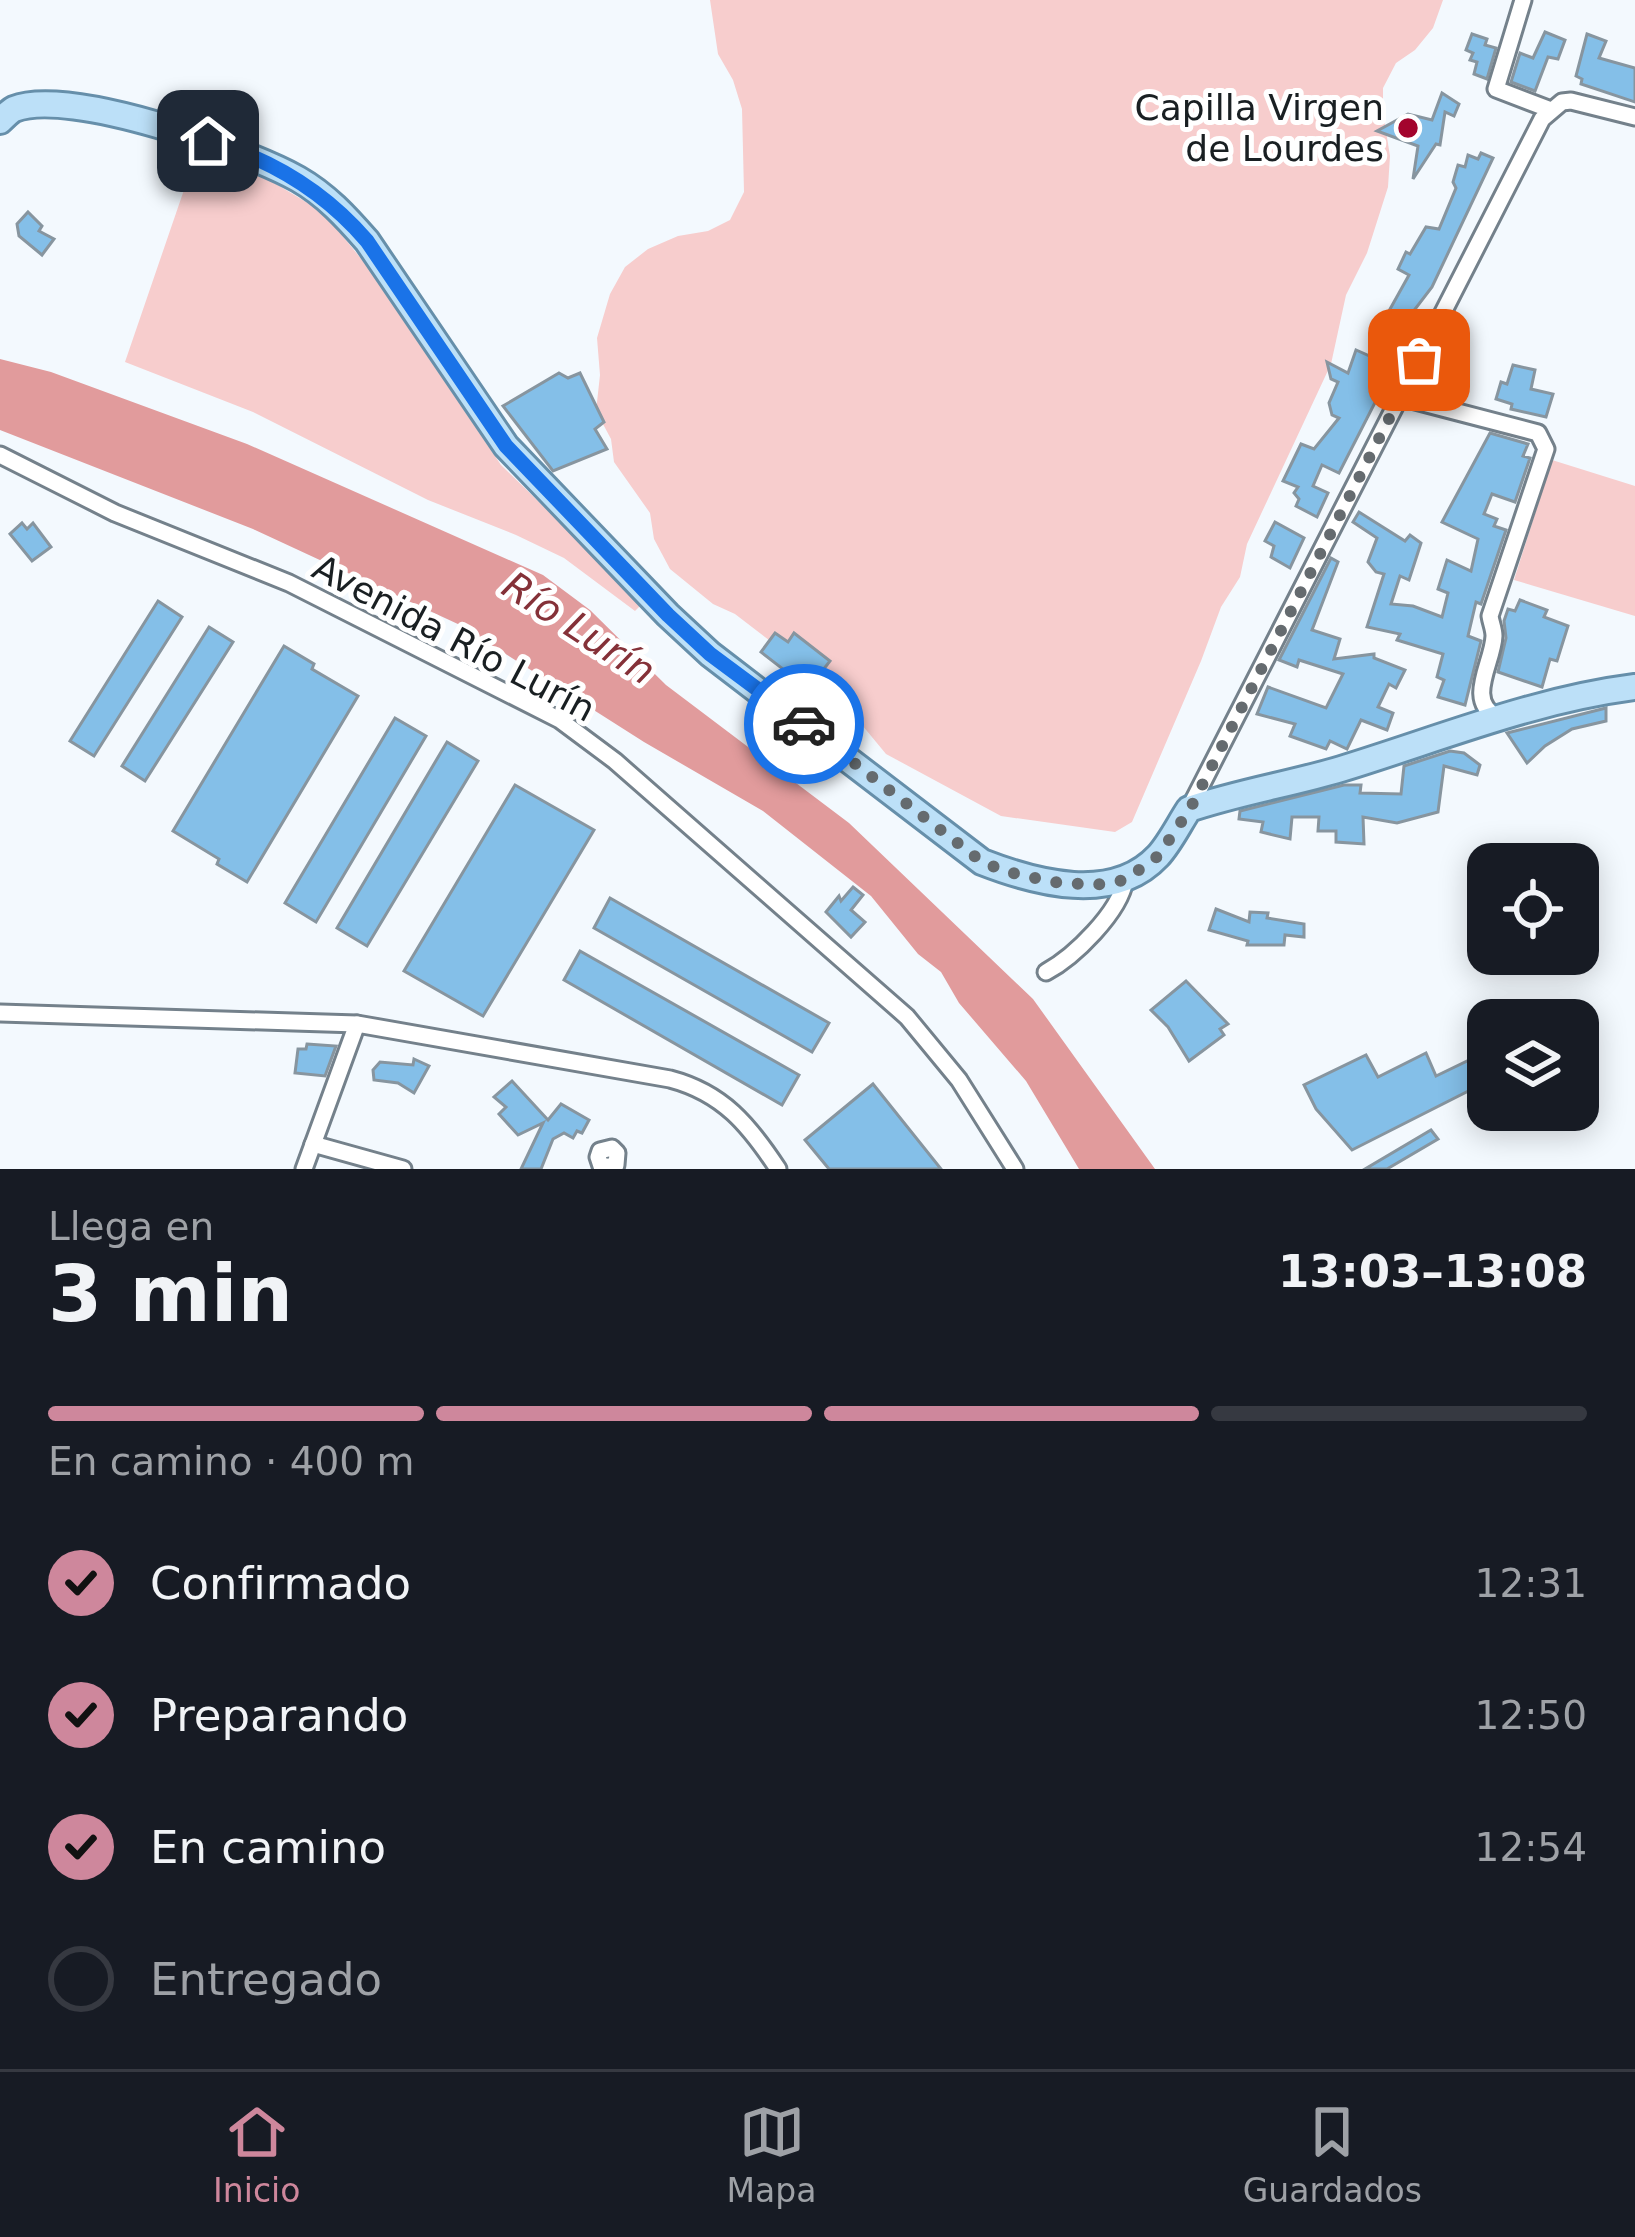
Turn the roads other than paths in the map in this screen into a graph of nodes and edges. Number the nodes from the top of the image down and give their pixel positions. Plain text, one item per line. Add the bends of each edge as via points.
1 (1523, 0) edge
2 (1551, 110) junction
3 (1635, 117) edge
4 (0, 121) edge
5 (1400, 397) junction
6 (0, 455) edge
7 (1635, 687) edge
8 (1497, 716) junction
9 (1190, 809) junction
10 (1125, 880) junction
11 (1046, 972) dead end
12 (0, 1013) edge
13 (357, 1024) junction
14 (313, 1144) junction
15 (304, 1169) edge
16 (403, 1169) edge
17 (778, 1169) edge
18 (1016, 1169) edge

1 - 2 street via 1496,89
2 - 3 street via 1571,101
2 - 5 street
4 - 10 main road via 12,110 79,108 240,150 302,181 367,241 506,446 710,654 982,862 1053,882
5 - 8 street via 1544,441 1490,616 1494,636 1481,701
5 - 9 street
6 - 18 street, Avenida Río Lurín via 115,513 289,583 560,720 907,1017
7 - 8 main road
8 - 9 main road
9 - 10 main road via 1158,856
10 - 11 street via 1080,948
12 - 13 street
13 - 14 street
13 - 17 street via 693,1085 738,1113
14 - 15 street
14 - 16 street

